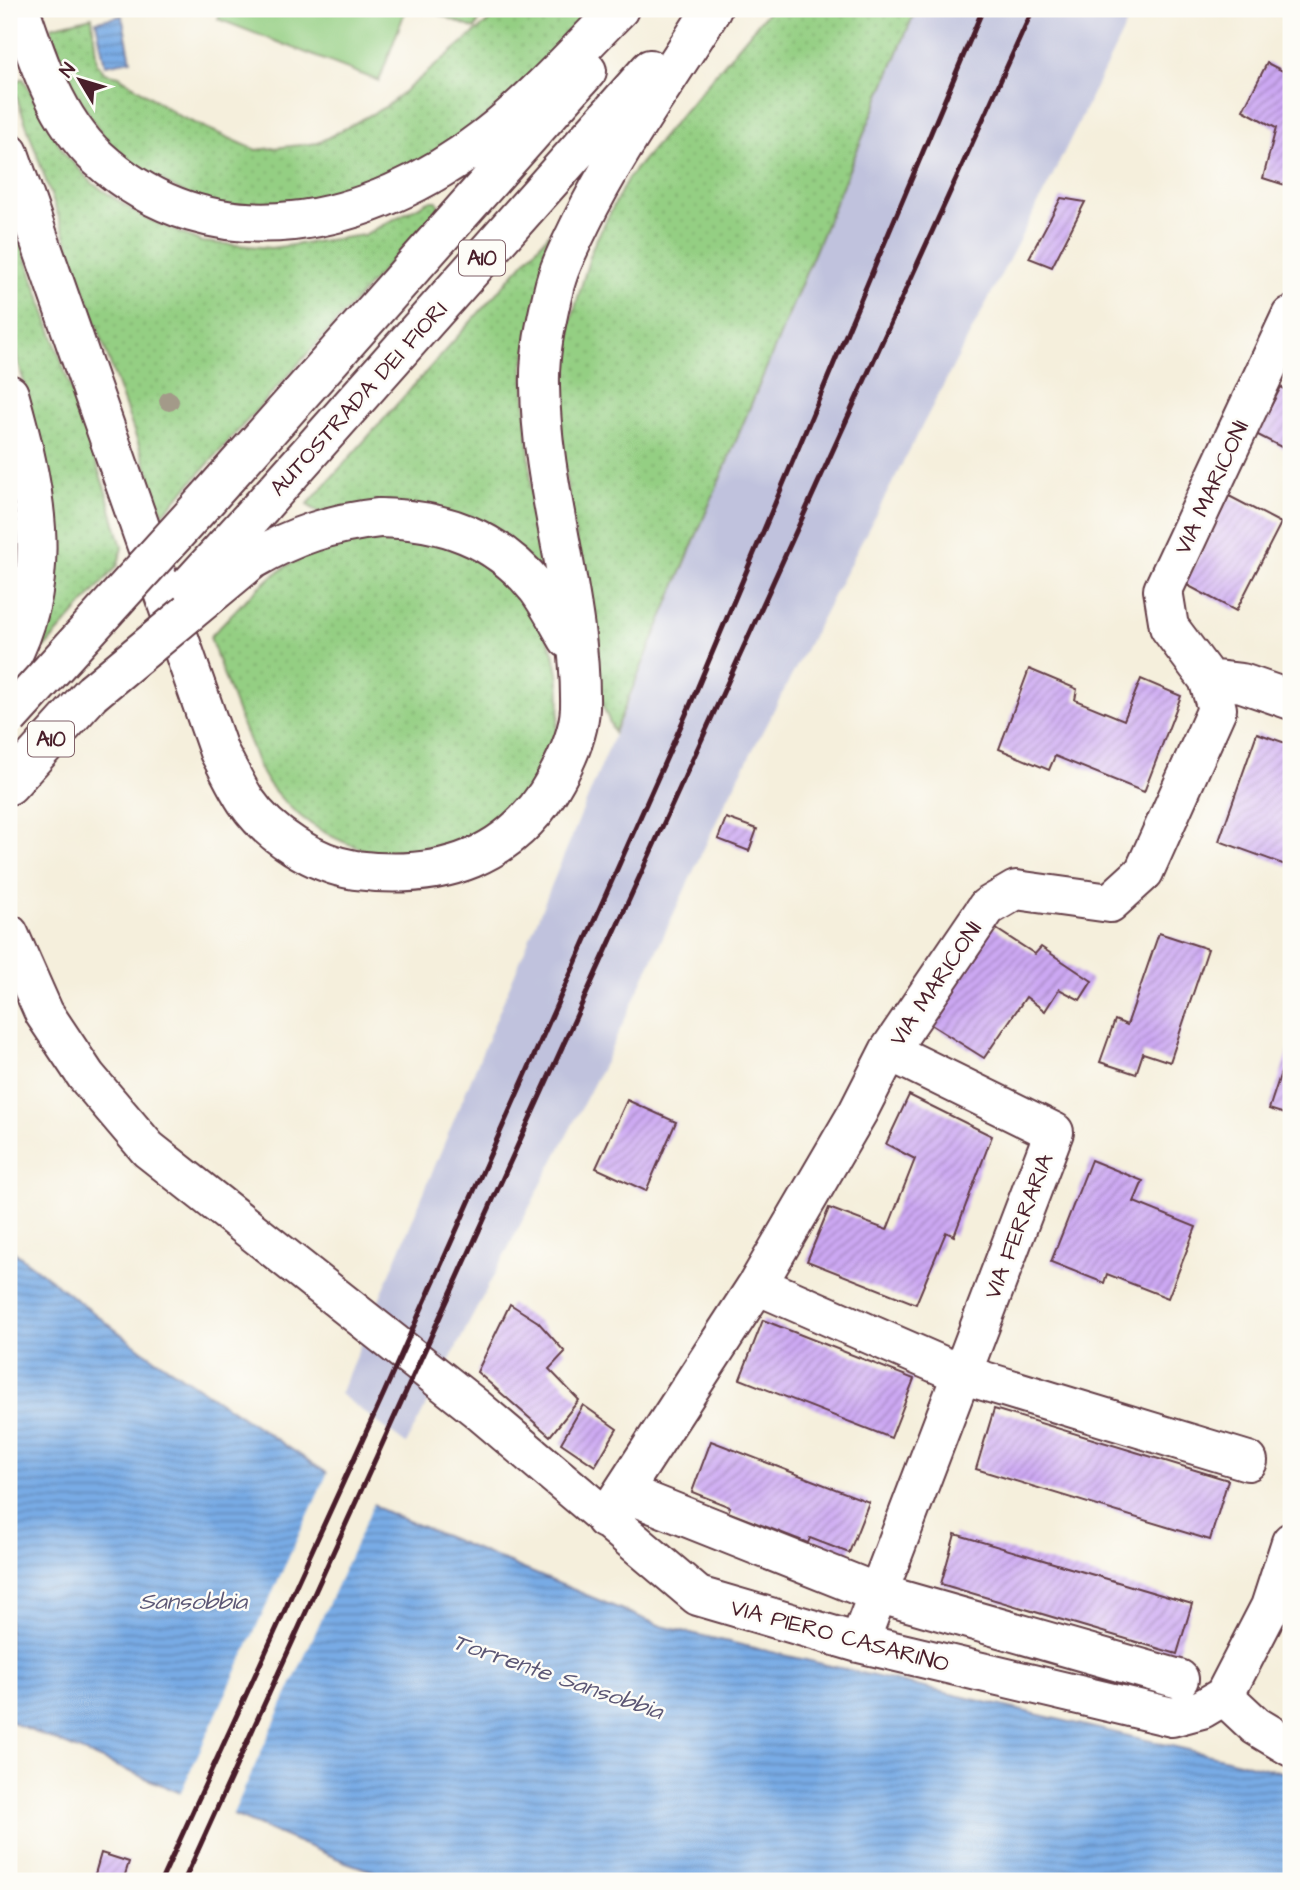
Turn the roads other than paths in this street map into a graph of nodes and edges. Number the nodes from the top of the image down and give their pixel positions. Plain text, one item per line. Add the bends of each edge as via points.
1 (20, 9) edge
2 (619, 9) edge
3 (641, 9) edge
4 (703, 9) edge
5 (712, 9) edge
6 (9, 153) edge
7 (1291, 316) edge
8 (9, 394) edge
9 (577, 652) junction
10 (12, 656) edge
11 (1208, 680) junction
12 (92, 693) junction
13 (1291, 700) edge
14 (9, 718) edge
15 (9, 785) edge
16 (9, 934) edge
17 (889, 1051) junction
18 (757, 1285) junction
19 (961, 1374) junction
20 (1248, 1461) dead end
21 (614, 1505) junction
22 (1291, 1542) edge
23 (877, 1593) junction
24 (859, 1643) junction
25 (1179, 1679) dead end
26 (1224, 1696) junction
27 (1291, 1747) edge

1 - 2 main road via 49,87 97,157 164,202 242,224 279,224 319,219 363,205 454,159 486,137
3 - 14 main road, AUTOSTRADA DEI FIORI / A10, bridge
4 - 12 main road, AUTOSTRADA DEI FIORI / A10, bridge
5 - 9 main road via 595,194 554,288 543,338 540,385 549,474
6 - 9 main road via 219,752 247,803 277,833 306,853 348,869 395,875 433,871 478,858 512,835 537,808 565,762 580,712
7 - 11 main road, VIA MARICONI via 1163,590 1168,627
8 - 10 main road via 32,477 38,519 32,588
9 - 12 main road, bridge via 536,587 491,547 449,526 379,518 311,531 252,560
11 - 13 main road via 1242,682
11 - 17 main road, VIA MARICONI via 1217,709 1144,872 1110,903 1016,890 987,907
12 - 15 main road, AUTOSTRADA DEI FIORI / A10
16 - 21 main road, VIA PIERO CASARINO via 44,1013 86,1076 148,1149 440,1379
17 - 18 main road, VIA MARICONI
17 - 19 main road, VIA FERRARIA via 1054,1132
18 - 19 main road
18 - 21 main road, VIA MARICONI
19 - 20 main road
19 - 23 main road, VIA FERRARIA
21 - 23 main road, VIA PIERO CASARINO
21 - 24 main road, VIA PIERO CASARINO via 698,1595
22 - 26 main road via 1270,1606
23 - 24 main road, VIA FERRARIA
23 - 25 main road, VIA PIERO CASARINO
24 - 26 main road, VIA PIERO CASARINO via 1172,1717 1202,1709
26 - 27 main road via 1256,1727

